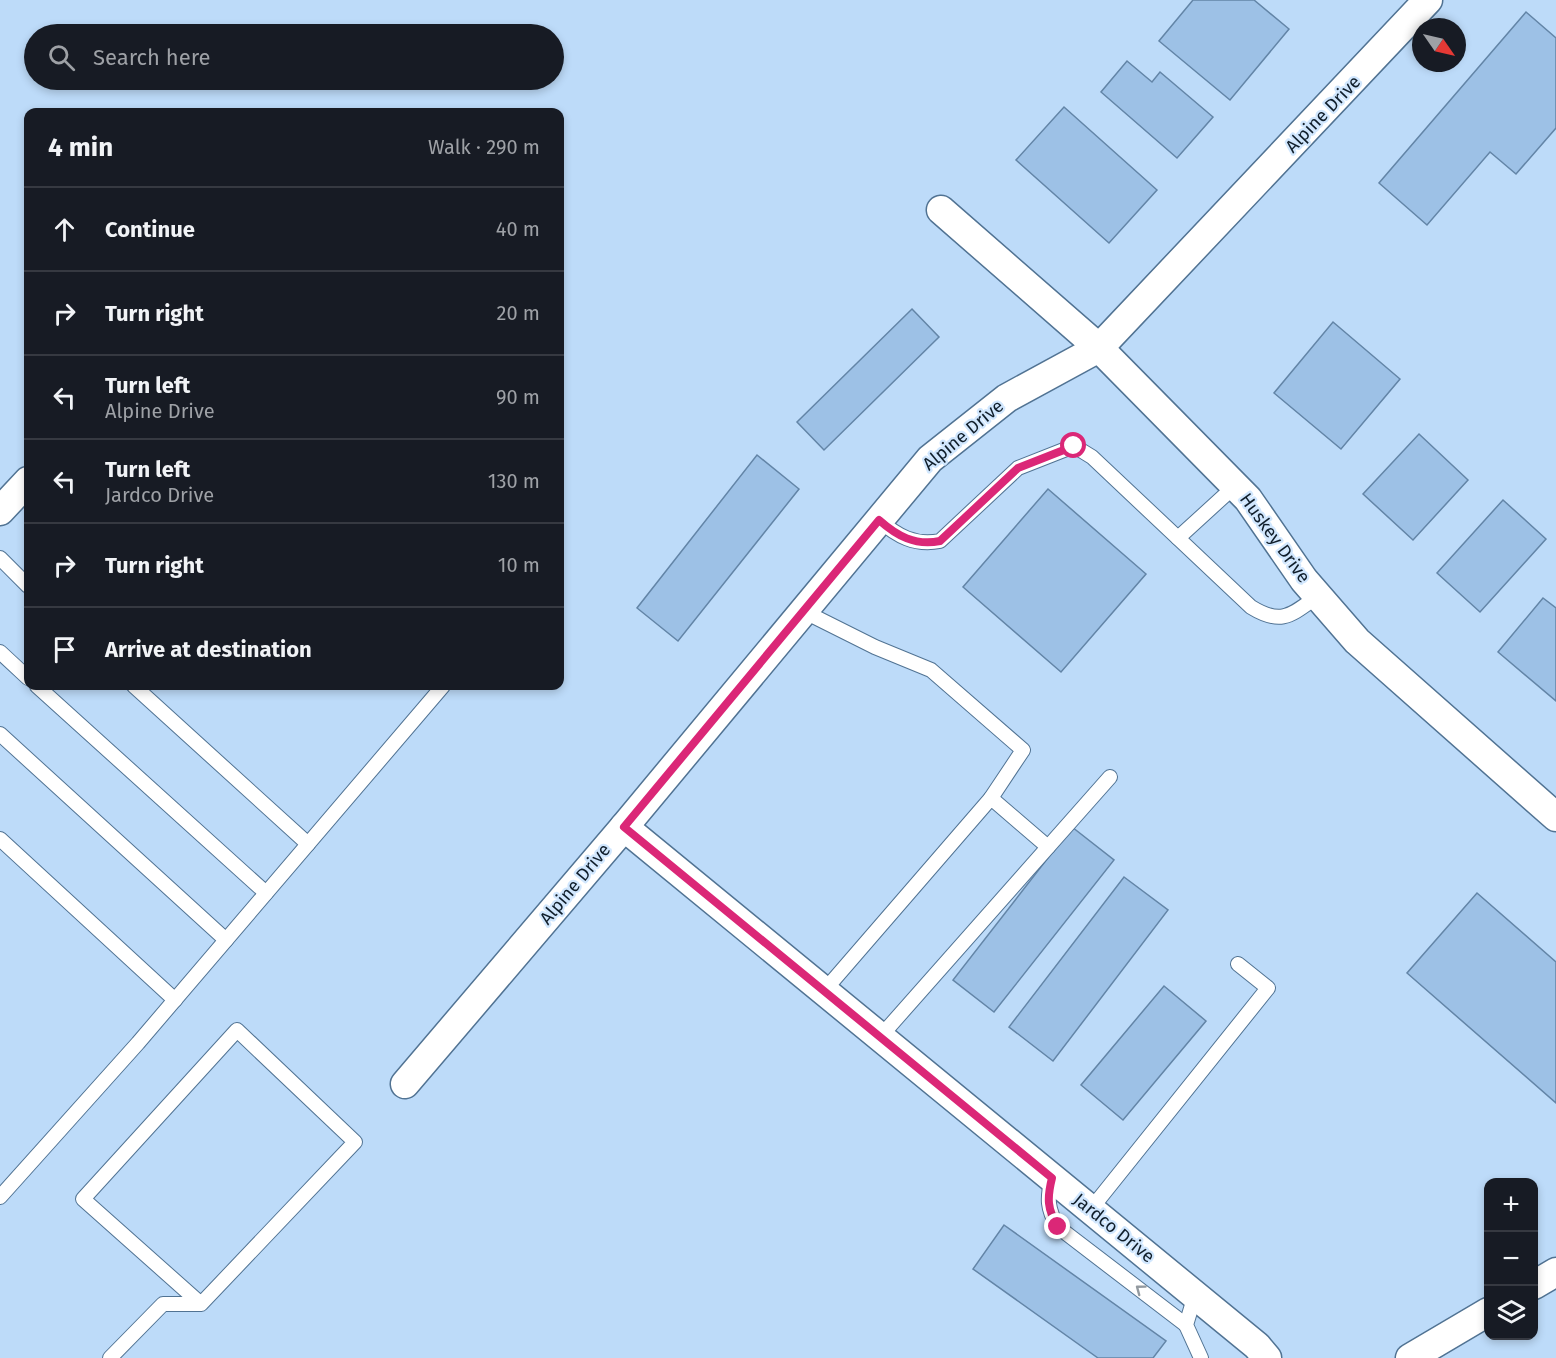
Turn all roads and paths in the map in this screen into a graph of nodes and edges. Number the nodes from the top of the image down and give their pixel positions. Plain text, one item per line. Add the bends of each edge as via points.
1 (1428, 0) edge
2 (941, 210) dead end
3 (1100, 348) junction
4 (24, 485) edge
5 (1235, 486) junction
6 (0, 511) edge
7 (879, 520) junction
8 (1178, 538) junction
9 (0, 558) edge
10 (24, 582) edge
11 (1318, 596) junction
12 (803, 611) junction
13 (0, 652) edge
14 (24, 674) edge
15 (41, 690) edge
16 (138, 690) edge
17 (440, 690) edge
18 (0, 734) edge
19 (1110, 777) dead end
20 (991, 798) junction
21 (1556, 817) edge
22 (624, 827) junction
23 (0, 839) edge
24 (308, 844) junction
25 (1048, 847) junction
26 (266, 893) junction
27 (226, 940) junction
28 (1238, 964) dead end
29 (824, 991) junction
30 (175, 1000) junction
31 (880, 1037) junction
32 (405, 1084) dead end
33 (1052, 1178) junction
34 (0, 1197) edge
35 (1091, 1209) junction
36 (1556, 1272) edge
37 (1538, 1282) edge
38 (1195, 1295) junction
39 (201, 1304) junction
40 (1484, 1314) edge
41 (1186, 1324) junction
42 (110, 1358) edge
43 (1201, 1358) edge
44 (1267, 1358) edge
45 (1410, 1358) edge

1 - 3 street, Alpine Drive
2 - 3 street, Huskey Drive
3 - 5 street, Huskey Drive
3 - 7 street, Alpine Drive via 1007,398 930,459
4 - 6 street
5 - 8 lane
5 - 11 street, Huskey Drive
7 - 8 lane via 893,533 911,541 940,541 1018,468 1074,446
7 - 12 street, Alpine Drive
8 - 11 lane via 1251,607 1265,615 1282,619
9 - 10 lane
11 - 21 street, Huskey Drive via 1357,641
12 - 20 lane via 930,670 1023,750
12 - 22 street, Alpine Drive
13 - 14 lane
15 - 26 lane
16 - 24 lane
17 - 24 lane
18 - 27 lane
19 - 25 lane
20 - 25 lane
20 - 29 lane
22 - 29 street, Jardco Drive
22 - 32 street, Alpine Drive
23 - 30 lane
24 - 26 lane
25 - 31 lane
26 - 27 lane
27 - 30 lane
28 - 35 lane via 1268,988
29 - 31 street, Jardco Drive
30 - 34 lane
31 - 33 street, Jardco Drive
33 - 35 street, Jardco Drive
41 -> 33 lane via 1058,1227 1047,1198
35 - 38 street, Jardco Drive
36 - 37 street
38 - 41 lane
38 - 44 street, Jardco Drive
39 - 39 lane via 355,1142 237,1030 82,1198
39 - 42 lane via 163,1304
40 - 45 street
41 - 43 lane

